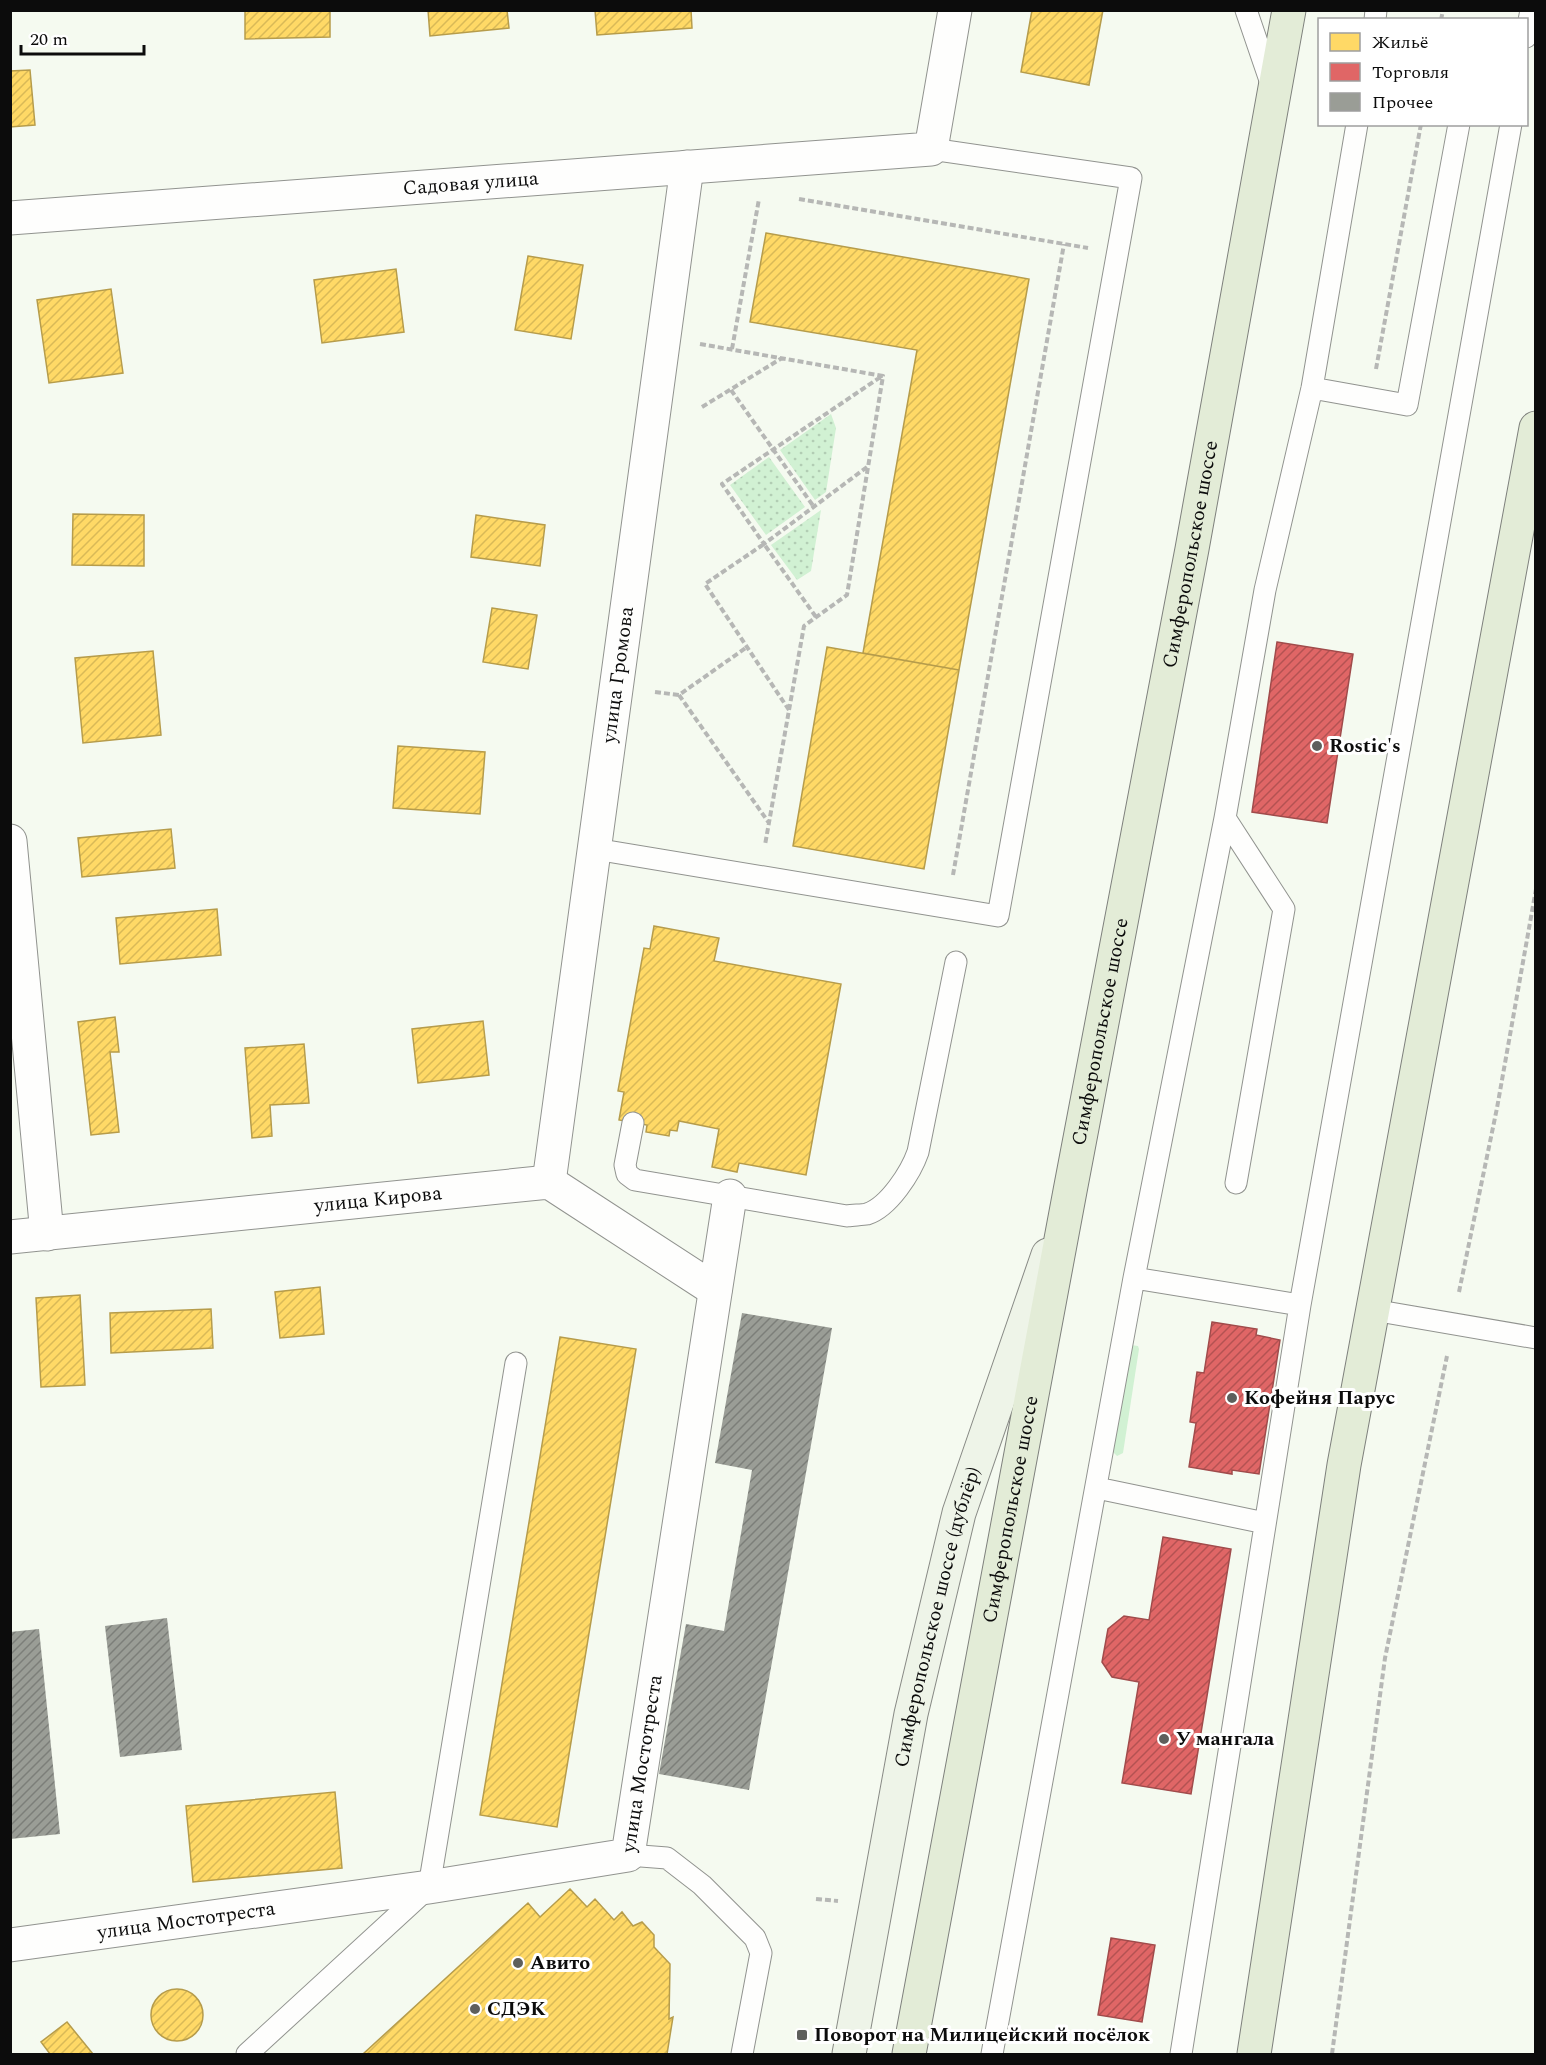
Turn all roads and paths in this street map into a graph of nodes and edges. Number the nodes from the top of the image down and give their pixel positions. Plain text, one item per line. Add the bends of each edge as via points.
1 (955, 10) edge
2 (1246, 10) edge
3 (1289, 10) edge
4 (1531, 10) edge
5 (1528, 30) edge
6 (1274, 92) junction
7 (1357, 126) edge
8 (1421, 126) edge
9 (1459, 126) edge
10 (1511, 126) edge
11 (931, 149) junction
12 (687, 167) junction
13 (760, 193) dead end
14 (795, 199) dead end
15 (10, 218) edge
16 (1064, 244) junction
17 (1117, 253) junction
18 (664, 337) junction
19 (732, 349) junction
20 (783, 358) junction
21 (883, 376) junction
22 (1312, 388) junction
23 (731, 390) junction
24 (1370, 398) junction
25 (702, 407) dead end
26 (1536, 428) edge
27 (773, 450) junction
28 (868, 467) junction
29 (814, 507) junction
30 (764, 544) junction
31 (816, 618) junction
32 (747, 647) junction
33 (616, 688) junction
34 (679, 695) junction
35 (789, 710) junction
36 (1225, 818) junction
37 (768, 823) junction
38 (10, 842) edge
39 (765, 845) dead end
40 (595, 849) junction
41 (1536, 889) edge
42 (948, 907) junction
43 (956, 962) dead end
44 (633, 1123) dead end
45 (549, 1182) junction
46 (1236, 1183) dead end
47 (1070, 1191) junction
48 (730, 1196) junction
49 (47, 1233) junction
50 (10, 1237) edge
51 (1134, 1278) junction
52 (715, 1290) junction
53 (1300, 1305) junction
54 (1373, 1310) junction
55 (1453, 1324) junction
56 (1536, 1338) edge
57 (516, 1363) dead end
58 (1096, 1488) junction
59 (1264, 1523) junction
60 (628, 1855) junction
61 (429, 1887) junction
62 (816, 1899) dead end
63 (848, 1902) dead end
64 (10, 1945) edge
65 (247, 2055) edge
66 (742, 2055) edge
67 (849, 2055) edge
68 (909, 2055) edge
69 (992, 2055) edge
70 (1181, 2055) edge
71 (1254, 2055) edge
72 (1332, 2055) edge

1 - 11 street
2 - 6 lane
3 - 6 main road, Симферопольское шоссе
4 - 5 lane
6 - 47 main road, Симферопольское шоссе via 1188,573
7 - 22 lane
8 - 24 path
9 - 24 lane via 1407,405
10 - 53 lane
11 - 12 street, Садовая улица
11 - 17 lane via 1131,178
12 - 15 street, Садовая улица
12 - 18 street, улица Громова
13 - 19 path
14 - 16 path
16 - 17 path
16 - 42 path
17 - 42 lane via 998,915
18 - 19 path
18 - 33 street, улица Громова
19 - 20 path
20 - 21 path
20 - 23 path
21 - 27 path
21 - 28 path
22 - 24 lane
22 - 36 lane via 1265,590
23 - 25 path
23 - 27 path
26 - 54 main road
27 - 29 path
27 - 30 path via 722,484
28 - 29 path
28 - 31 path via 847,595
29 - 30 path
30 - 31 path
30 - 32 path via 705,584
31 - 35 path via 804,626
32 - 34 path
32 - 35 path
33 - 34 path
33 - 40 street, улица Громова
34 - 37 path
35 - 37 path
36 - 46 lane via 1284,909
36 - 51 lane
37 - 39 path
38 - 49 street
40 - 42 lane
40 - 45 street, улица Громова
41 - 55 path
43 - 48 lane via 918,1152 913,1166 883,1205 867,1214 847,1216
44 - 48 lane via 625,1165 627,1174 635,1180
45 - 49 street, улица Кирова
45 - 52 street
47 - 67 main road, Симферопольское шоссе (дублёр) via 960,1513 911,1714
47 - 68 main road, Симферопольское шоссе
48 - 52 street, улица Мостотреста
49 - 50 street, улица Кирова
51 - 53 lane
51 - 58 lane
52 - 60 street, улица Мостотреста
53 - 59 lane
54 - 55 lane
54 - 71 main road via 1344,1465
55 - 56 lane
55 - 72 path via 1385,1658
57 - 61 lane
58 - 59 lane
58 - 69 lane
59 - 70 lane
60 - 61 street, улица Мостотреста
60 - 66 lane via 667,1858 702,1885 755,1938 761,1953
61 - 64 street, улица Мостотреста
61 - 65 lane
62 - 63 path

